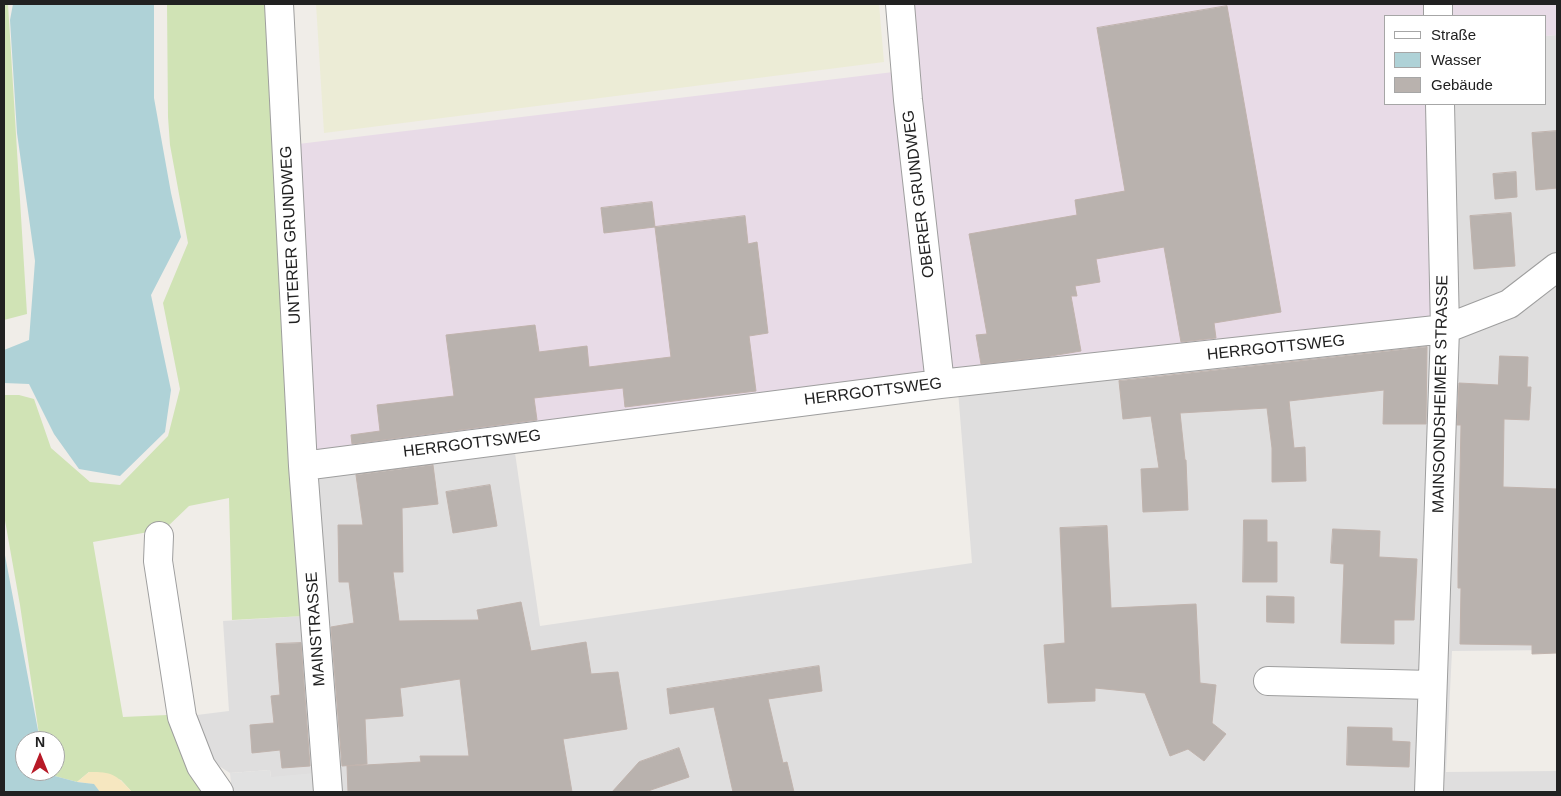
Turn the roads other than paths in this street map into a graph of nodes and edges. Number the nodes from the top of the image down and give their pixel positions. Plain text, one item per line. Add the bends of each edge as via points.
1 (279, 4) edge
2 (900, 4) edge
3 (1440, 105) edge
4 (1557, 267) edge
5 (1445, 330) junction
6 (940, 384) junction
7 (303, 466) junction
8 (159, 536) dead end
9 (1268, 681) dead end
10 (1432, 685) junction
11 (219, 792) edge
12 (328, 792) edge
13 (1429, 792) edge

1 - 7 street, UNTERER GRUNDWEG
2 - 6 street, OBERER GRUNDWEG
3 - 5 street, MAINSONDSHEIMER STRASSE
4 - 5 street, HERRGOTTSWEG via 1509,304
5 - 6 street, HERRGOTTSWEG
5 - 10 street, MAINSONDSHEIMER STRASSE
6 - 7 street, HERRGOTTSWEG
7 - 12 street, MAINSTRASSE
8 - 11 street via 158,561 182,717 201,766
9 - 10 street
10 - 13 street, MAINSONDSHEIMER STRASSE

